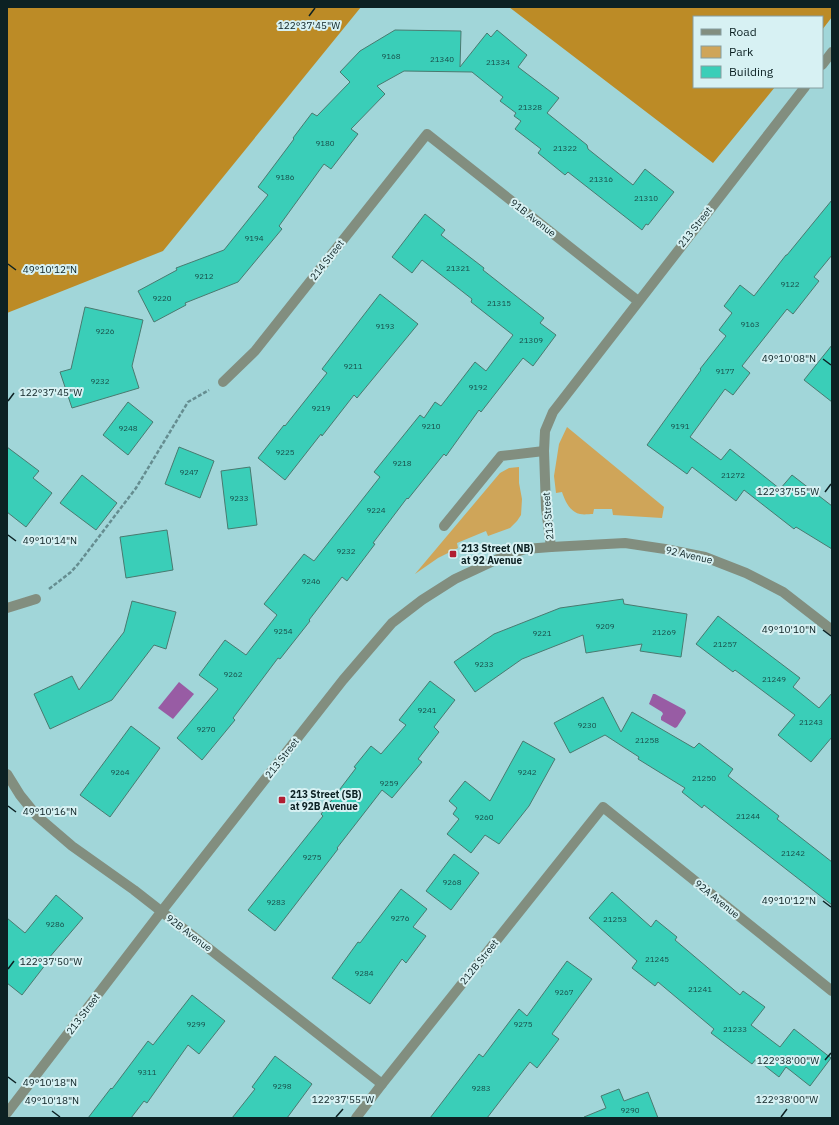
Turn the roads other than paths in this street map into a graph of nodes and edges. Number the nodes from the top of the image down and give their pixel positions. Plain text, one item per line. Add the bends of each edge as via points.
1 (832, 52) edge
2 (823, 64) edge
3 (804, 88) edge
4 (427, 134) joint
5 (638, 301) junction
6 (223, 382) road end
7 (544, 451) junction
8 (444, 526) dead end
9 (551, 547) junction
10 (36, 598) road end
11 (7, 608) edge
12 (832, 630) edge
13 (7, 774) edge
14 (603, 807) joint
15 (161, 912) junction
16 (832, 991) edge
17 (382, 1084) junction
18 (7, 1113) edge
19 (356, 1118) edge

1 - 2 street
3 - 5 street, 213 Street
4 - 5 street, 91B Avenue
4 - 6 street, 214 Street via 255,351
5 - 7 street, 213 Street via 553,412 545,431
7 - 8 street via 501,456
7 - 9 street, 213 Street via 546,508
9 - 12 street, 92 Avenue via 625,543 705,557 746,573 783,592
9 - 15 street, 213 Street via 526,549 454,578 392,623 343,680
10 - 11 street
13 - 15 street, 92B Avenue via 37,816 72,846
14 - 16 street, 92A Avenue
14 - 17 street, 212B Street
15 - 17 street, 92B Avenue
15 - 18 street, 213 Street
17 - 19 street, 212B Street

